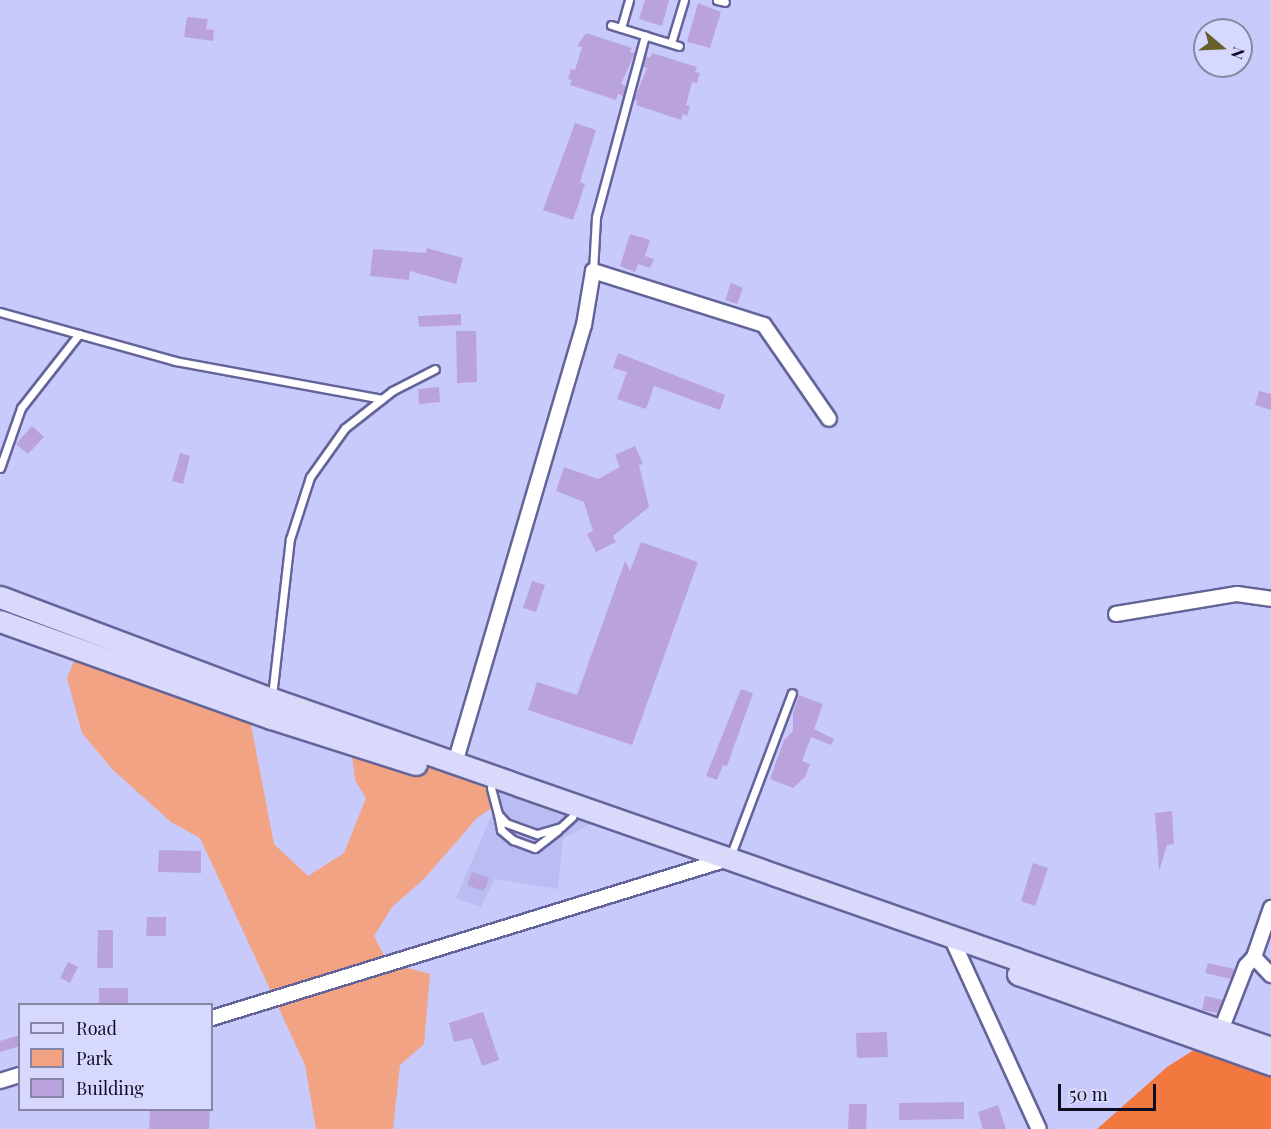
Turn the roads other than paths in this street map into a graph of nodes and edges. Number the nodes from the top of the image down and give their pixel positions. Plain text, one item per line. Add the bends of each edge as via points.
1 (629, 0) edge
2 (684, 0) edge
3 (717, 0) edge
4 (725, 2) dead end
5 (611, 25) dead end
6 (621, 28) junction
7 (645, 36) junction
8 (671, 44) junction
9 (679, 46) dead end
10 (593, 271) junction
11 (0, 312) edge
12 (79, 334) junction
13 (435, 369) dead end
14 (382, 399) junction
15 (829, 419) dead end
16 (0, 468) edge
17 (0, 597) edge
18 (1271, 599) edge
19 (1116, 614) dead end
20 (0, 621) edge
21 (792, 693) dead end
22 (272, 699) junction
23 (455, 763) junction
24 (490, 788) junction
25 (498, 814) junction
26 (566, 822) junction
27 (720, 861) junction
28 (1271, 908) edge
29 (953, 944) junction
30 (1254, 957) junction
31 (1271, 975) edge
32 (213, 1018) edge
33 (1221, 1030) junction
34 (1271, 1048) edge
35 (1271, 1064) edge
36 (18, 1076) edge
37 (0, 1081) edge
38 (1039, 1129) edge

1 - 6 lane
2 - 8 lane
3 - 4 lane
5 - 6 lane
6 - 7 lane
7 - 8 lane
7 - 10 lane via 596,217
8 - 9 lane
10 - 15 street via 764,325
10 - 23 street via 584,325
11 - 12 lane
12 - 14 lane via 175,361
12 - 16 lane via 21,408
13 - 14 lane
14 - 22 lane via 345,428 310,477 290,539
17 - 22 main road
18 - 19 street via 1237,594
20 - 24 main road via 271,718
21 - 27 lane
22 - 23 main road
23 - 27 main road
24 - 25 lane
24 - 26 main road
25 - 26 lane via 506,823 537,834
25 - 26 lane via 501,830 513,840 536,848
26 - 27 main road
27 - 29 main road
27 - 32 street
28 - 30 street
29 - 33 main road
29 - 35 main road
29 - 38 street
30 - 31 street
30 - 33 street via 1246,966
33 - 34 main road
36 - 37 street

